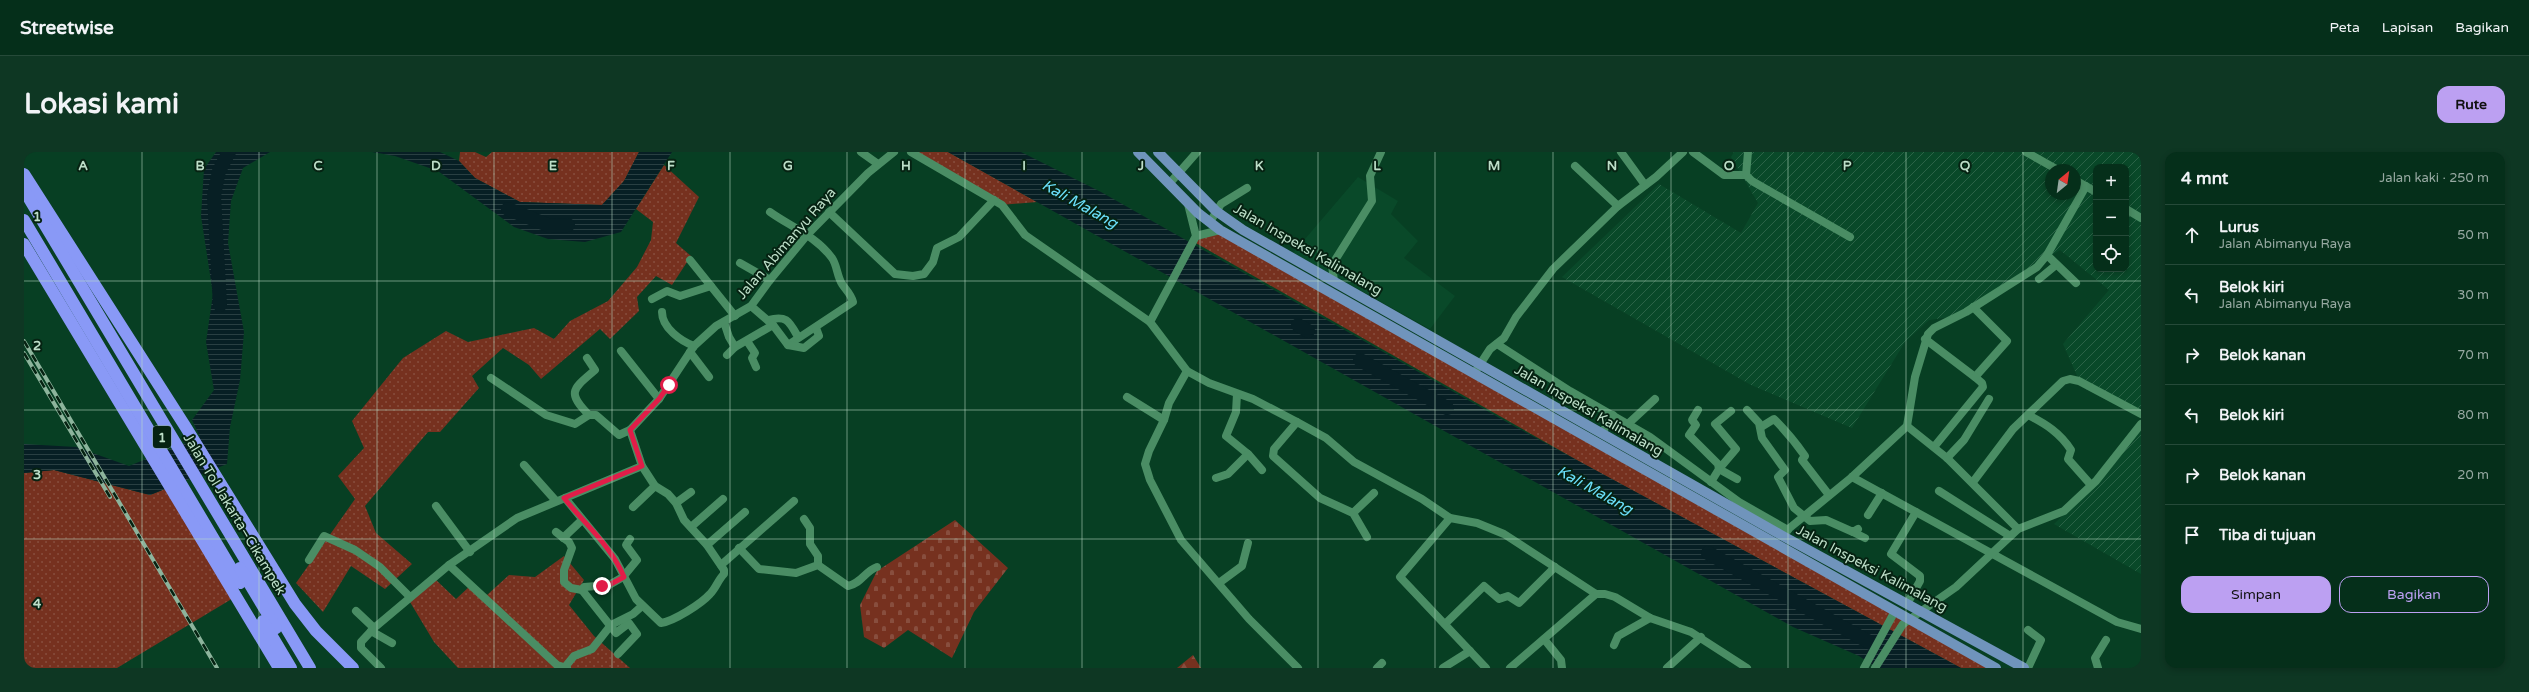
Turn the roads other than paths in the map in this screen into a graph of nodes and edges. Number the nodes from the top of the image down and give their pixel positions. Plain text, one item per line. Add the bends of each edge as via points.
1 (861, 152) edge
2 (894, 152) edge
3 (911, 152) edge
4 (1138, 152) edge
5 (1158, 152) edge
6 (1197, 152) edge
7 (1381, 152) edge
8 (1621, 152) edge
9 (1683, 152) edge
10 (1693, 152) edge
11 (1748, 152) edge
12 (2026, 152) edge
13 (878, 164) junction
14 (2047, 164) edge
15 (1576, 166) dead end
16 (1179, 173) junction
17 (24, 174) edge
18 (1746, 175) junction
19 (2081, 183) edge
20 (1169, 184) junction
21 (1645, 185) junction
22 (2086, 186) junction
23 (1247, 188) dead end
24 (24, 190) edge
25 (2093, 190) edge
26 (994, 200) junction
27 (24, 204) edge
28 (1188, 204) junction
29 (1618, 206) junction
30 (1216, 210) junction
31 (2129, 211) edge
32 (770, 212) dead end
33 (829, 212) junction
34 (2141, 218) edge
35 (24, 220) edge
36 (1210, 222) junction
37 (1220, 230) junction
38 (808, 234) junction
39 (1850, 237) dead end
40 (1195, 239) junction
41 (24, 244) edge
42 (2047, 255) junction
43 (690, 260) dead end
44 (740, 263) dead end
45 (2056, 265) junction
46 (2039, 279) dead end
47 (770, 280) junction
48 (1334, 281) junction
49 (2076, 283) dead end
50 (711, 286) junction
51 (1352, 291) junction
52 (652, 299) dead end
53 (1347, 300) junction
54 (751, 306) junction
55 (1972, 307) junction
56 (662, 312) dead end
57 (735, 316) junction
58 (724, 322) junction
59 (770, 322) junction
60 (1150, 322) junction
61 (816, 328) junction
62 (798, 337) junction
63 (1925, 339) junction
64 (747, 341) junction
65 (1497, 344) junction
66 (788, 346) junction
67 (735, 347) junction
68 (692, 349) junction
69 (622, 351) dead end
70 (727, 355) dead end
71 (587, 358) dead end
72 (1480, 363) junction
73 (756, 367) dead end
74 (1187, 371) junction
75 (1474, 373) junction
76 (709, 377) dead end
77 (1975, 377) junction
78 (491, 378) dead end
79 (1237, 394) junction
80 (1127, 397) dead end
81 (659, 399) junction
82 (1655, 399) dead end
83 (1989, 399) dead end
84 (1698, 410) dead end
85 (1746, 410) dead end
86 (1731, 411) dead end
87 (2141, 414) edge
88 (589, 415) junction
89 (1613, 415) junction
90 (2028, 415) junction
91 (1164, 420) junction
92 (1297, 422) junction
93 (1629, 423) junction
94 (2141, 424) edge
95 (1908, 426) junction
96 (1761, 428) junction
97 (630, 430) junction
98 (1602, 433) junction
99 (1934, 447) junction
100 (1248, 454) junction
101 (1947, 458) junction
102 (1686, 463) junction
103 (524, 465) dead end
104 (642, 466) junction
105 (1720, 469) junction
106 (1262, 470) dead end
107 (1678, 476) junction
108 (1852, 477) junction
109 (1216, 478) dead end
110 (1738, 479) dead end
111 (1711, 482) junction
112 (1972, 482) junction
113 (2091, 485) junction
114 (655, 486) junction
115 (1939, 491) dead end
116 (691, 492) dead end
117 (1374, 493) dead end
118 (1882, 493) junction
119 (1829, 495) junction
120 (564, 498) junction
121 (723, 499) dead end
122 (556, 501) junction
123 (794, 501) dead end
124 (676, 503) junction
125 (436, 506) dead end
126 (633, 507) dead end
127 (745, 512) dead end
128 (1916, 512) junction
129 (1353, 513) junction
130 (1868, 515) dead end
131 (1804, 517) junction
132 (1450, 518) junction
133 (582, 520) junction
134 (804, 520) dead end
135 (691, 527) junction
136 (2018, 529) junction
137 (556, 532) dead end
138 (1785, 533) junction
139 (2010, 536) junction
140 (1367, 537) dead end
141 (563, 538) junction
142 (1866, 538) dead end
143 (630, 539) dead end
144 (1248, 543) dead end
145 (708, 545) junction
146 (739, 548) junction
147 (470, 552) junction
148 (1990, 554) junction
149 (309, 560) dead end
150 (449, 565) junction
151 (721, 565) junction
152 (818, 565) junction
153 (877, 567) dead end
154 (1555, 567) junction
155 (624, 577) junction
156 (1219, 583) junction
157 (582, 590) junction
158 (1596, 594) junction
159 (410, 597) junction
160 (1907, 604) junction
161 (642, 606) junction
162 (356, 611) dead end
163 (1922, 611) junction
164 (1892, 615) junction
165 (1650, 618) junction
166 (1911, 619) junction
167 (1445, 624) junction
168 (611, 625) junction
169 (373, 629) junction
170 (2141, 629) edge
171 (2028, 630) dead end
172 (1701, 637) junction
173 (1544, 639) junction
174 (2106, 640) dead end
175 (392, 643) dead end
176 (1614, 646) dead end
177 (1470, 651) junction
178 (618, 654) dead end
179 (566, 667) edge
180 (279, 668) edge
181 (291, 668) edge
182 (301, 668) edge
183 (310, 668) edge
184 (353, 668) edge
185 (381, 668) edge
186 (1298, 668) edge
187 (1443, 668) edge
188 (1486, 668) edge
189 (1510, 668) edge
190 (1562, 668) edge
191 (1667, 668) edge
192 (1747, 668) edge
193 (1864, 668) edge
194 (1875, 668) edge
195 (1996, 668) edge
196 (2024, 668) edge
197 (2028, 668) edge
198 (2098, 668) edge

1 - 13 street
2 - 13 street, Jalan Abimanyu Raya
3 - 26 street
4 - 20 main road, Jalan Inspeksi Kalimalang
5 - 16 main road, Jalan Inspeksi Kalimalang
6 - 16 street
7 - 48 street via 1370,176 1372,201 1332,264
8 - 21 street
9 - 21 street
10 - 18 street via 1724,175
11 - 18 street
12 - 14 street
13 - 33 street, Jalan Abimanyu Raya
15 - 29 street
16 - 20 street
16 - 30 main road, Jalan Inspeksi Kalimalang
17 - 184 highway via 295,604 316,631
18 - 39 street
19 - 22 street
20 - 28 main road, Jalan Inspeksi Kalimalang
21 - 29 street
22 - 25 street
22 - 42 street
23 - 30 street via 1230,197
24 - 183 highway, Jalan Tol Jakarta–Cikampek / 1
26 - 33 street via 959,237 937,248 933,262 924,274 913,276 895,274
26 - 60 street via 1008,211 1025,235
27 - 182 highway, 1
28 - 36 main road, Jalan Inspeksi Kalimalang
28 - 40 street
29 - 65 street via 1553,269 1516,316 1504,338
30 - 36 street
30 - 48 main road, Jalan Inspeksi Kalimalang via 1243,230
31 - 34 street
32 - 38 street
33 - 38 street, Jalan Abimanyu Raya
35 - 181 highway, 1
36 - 37 main road, Jalan Inspeksi Kalimalang
37 - 40 street
37 - 53 main road, Jalan Inspeksi Kalimalang
38 - 47 street, Jalan Abimanyu Raya
38 - 61 street via 832,258 842,284 853,302
40 - 60 street
41 - 180 highway, 1
42 - 45 street
42 - 55 street via 2028,274
43 - 50 street
44 - 47 street
45 - 46 street
45 - 49 street
47 - 54 street, Jalan Abimanyu Raya
48 - 51 main road, Jalan Inspeksi Kalimalang
50 - 52 street via 680,296 667,291
50 - 57 street
51 - 53 main road
51 - 72 main road, Jalan Inspeksi Kalimalang
53 - 75 main road, Jalan Inspeksi Kalimalang
54 - 57 street, Jalan Abimanyu Raya
54 - 59 street
55 - 63 street via 1934,328
55 - 77 street via 2007,341
56 - 68 street via 664,323
57 - 58 street, Jalan Abimanyu Raya
58 - 67 street
58 - 68 street, Jalan Abimanyu Raya via 708,332
59 - 62 street via 783,317 789,320
59 - 64 street
59 - 66 street
60 - 74 street
61 - 62 street
61 - 66 street via 819,336 804,348
62 - 66 street
63 - 77 street
63 - 95 street via 1915,377
64 - 67 street
64 - 73 street via 755,353 752,358
65 - 72 street
65 - 89 street via 1534,370
67 - 70 street
68 - 76 street
68 - 81 street, Jalan Abimanyu Raya
69 - 81 street
71 - 88 street via 595,370 576,387 574,395 576,402
72 - 75 street
72 - 98 main road, Jalan Inspeksi Kalimalang
74 - 79 street
74 - 91 street via 1169,404
75 - 164 main road, Jalan Inspeksi Kalimalang
77 - 99 street via 1982,383 1982,387
78 - 88 street via 556,419 575,424
79 - 92 street via 1253,399
79 - 100 street via 1236,412 1226,436
80 - 91 street
81 - 97 street, Jalan Abimanyu Raya
82 - 93 street
83 - 101 street via 1964,440
84 - 105 street via 1692,420 1696,425 1689,435
85 - 96 street
86 - 105 street via 1715,424 1736,449
87 - 90 street via 2079,380 2070,379 2055,387
88 - 97 street via 596,415 618,435
89 - 93 street
89 - 98 street
90 - 112 street via 2003,440
90 - 113 street via 2046,424 2058,434 2072,450 2068,459
91 - 156 street via 1145,464 1150,480 1181,540
92 - 129 street via 1274,449 1274,456 1320,498
92 - 132 street via 1326,438 1354,462 1434,506
93 - 102 street
94 - 113 street
95 - 99 street
95 - 108 street
96 - 119 street via 1774,419 1778,422 1794,440 1805,456 1802,460
96 - 131 street via 1762,438 1785,470 1778,477 1788,493 1787,496
97 - 104 street
98 - 107 main road, Jalan Inspeksi Kalimalang
99 - 101 street
100 - 106 street
100 - 109 street via 1228,474
101 - 112 street
102 - 107 street
102 - 111 street
103 - 122 street
104 - 114 street
104 - 120 street
105 - 110 street
105 - 111 street
107 - 138 main road, Jalan Inspeksi Kalimalang
108 - 118 street
108 - 119 street
111 - 138 street
112 - 136 street
113 - 136 street via 2064,511
114 - 124 street
114 - 126 street
115 - 139 street
116 - 124 street
117 - 129 street
118 - 128 street
118 - 130 street
119 - 131 street
120 - 122 street
120 - 133 street
121 - 135 street
122 - 147 street via 517,518
123 - 146 street
124 - 135 street via 684,520
125 - 147 street
127 - 145 street
128 - 148 street
128 - 160 street via 1891,554 1920,576 1920,581
129 - 140 street
131 - 138 street
131 - 142 street via 1810,521 1826,520 1856,530
132 - 154 street via 1466,520 1493,529
132 - 167 street via 1400,577
133 - 141 street
133 - 155 street via 615,559
134 - 152 street via 810,528 810,544 818,556
135 - 145 street
136 - 139 street
137 - 141 street
138 - 160 main road, Jalan Inspeksi Kalimalang
139 - 148 street
141 - 157 street via 572,548 564,570 564,582 571,588
143 - 155 street via 626,545 637,560
144 - 156 street via 1242,566
145 - 151 street
146 - 151 street
146 - 152 street via 754,566 765,571 796,573
147 - 150 street
148 - 163 street via 1956,587
148 - 170 street via 2117,622
149 - 159 street via 324,536 355,550 380,567
150 - 159 street
150 - 179 street via 557,665
151 - 161 street via 724,574 716,582 711,594 694,608 668,622 661,623
152 - 153 street via 848,586 861,581
154 - 158 street
154 - 167 street via 1519,603 1508,596 1499,599 1484,586
155 - 157 street via 609,585 589,585
155 - 161 street
156 - 186 street via 1249,619
157 - 168 street
158 - 165 street via 1615,597
158 - 173 street
159 - 169 street
160 - 163 main road, Jalan Inspeksi Kalimalang
161 - 168 street via 633,614
162 - 169 street
163 - 166 street
163 - 196 main road, Jalan Inspeksi Kalimalang
164 - 166 main road, Jalan Inspeksi Kalimalang
164 - 193 street
165 - 172 street
165 - 176 street via 1618,636
166 - 194 street via 1900,627
166 - 195 main road, Jalan Inspeksi Kalimalang
167 - 177 street
168 - 178 street via 616,633 628,623 637,634
168 - 179 street via 592,649 574,656
169 - 175 street
169 - 185 street via 360,645
171 - 197 street via 2041,640
172 - 191 street
172 - 192 street
173 - 189 street
173 - 190 street via 1560,660
174 - 198 street via 2095,658
177 - 187 street
177 - 188 street

